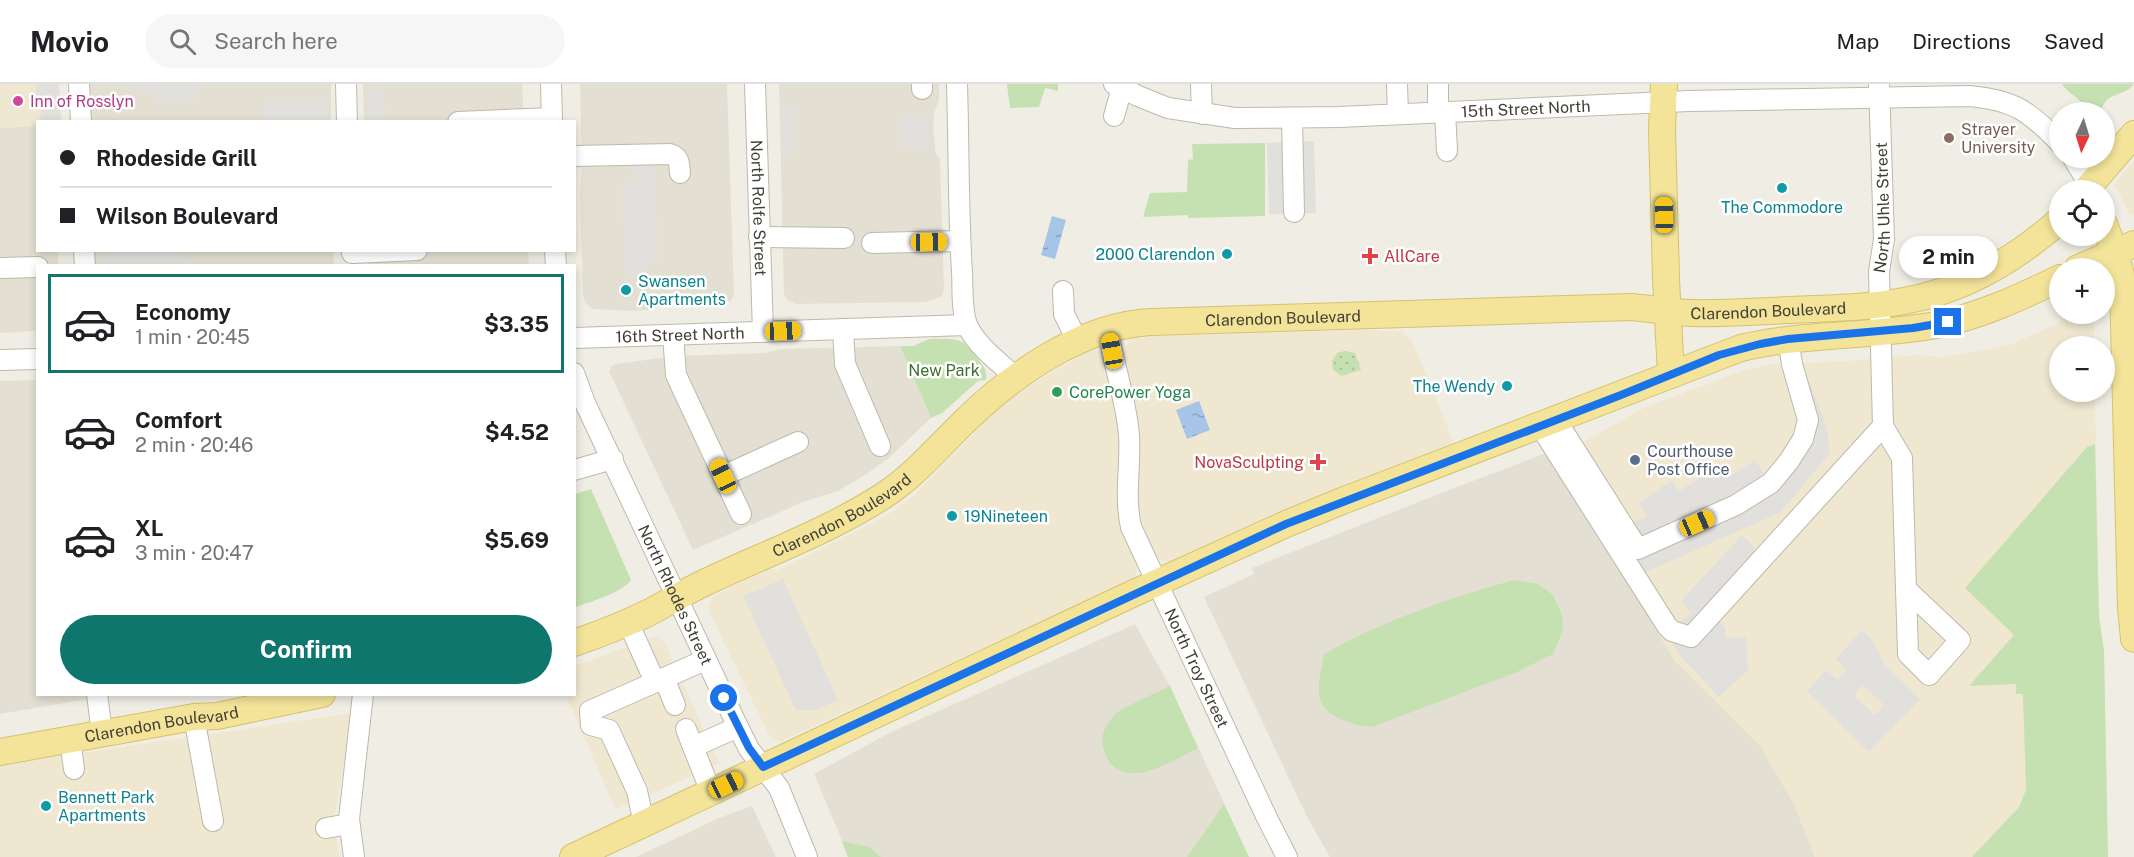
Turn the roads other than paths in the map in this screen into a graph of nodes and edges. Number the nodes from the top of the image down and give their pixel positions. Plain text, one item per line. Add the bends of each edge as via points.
1 (79, 84) edge
2 (346, 84) edge
3 (551, 84) edge
4 (754, 84) edge
5 (957, 84) edge
6 (1201, 84) edge
7 (1396, 84) edge
8 (1438, 84) edge
9 (1118, 86) edge
10 (1879, 90) edge
11 (1664, 94) edge
12 (1442, 111) junction
13 (1202, 114) junction
14 (1398, 114) junction
15 (1114, 116) dead end
16 (1292, 118) junction
17 (81, 120) edge
18 (347, 120) edge
19 (552, 120) edge
20 (2049, 132) edge
21 (2134, 134) edge
22 (1447, 151) dead end
23 (576, 156) edge
24 (680, 173) dead end
25 (2096, 180) edge
26 (1294, 212) dead end
27 (2049, 229) edge
28 (759, 237) junction
29 (2115, 237) edge
30 (844, 238) dead end
31 (960, 241) junction
32 (872, 243) dead end
33 (2125, 248) edge
34 (396, 252) edge
35 (352, 256) edge
36 (2102, 258) edge
37 (36, 267) edge
38 (0, 268) edge
39 (2049, 284) edge
40 (1063, 291) dead end
41 (1880, 304) junction
42 (1667, 310) junction
43 (967, 325) junction
44 (843, 329) junction
45 (1108, 331) junction
46 (764, 332) junction
47 (1881, 332) junction
48 (673, 334) junction
49 (576, 338) edge
50 (1788, 339) junction
51 (1078, 342) junction
52 (36, 359) edge
53 (0, 360) edge
54 (1671, 375) junction
55 (1015, 377) junction
56 (576, 378) edge
57 (1548, 423) junction
58 (1883, 426) junction
59 (798, 442) dead end
60 (880, 447) dead end
61 (613, 459) junction
62 (576, 469) edge
63 (723, 476) junction
64 (741, 514) dead end
65 (2132, 529) edge
66 (1157, 583) junction
67 (1906, 589) dead end
68 (676, 598) junction
69 (628, 622) junction
70 (2134, 639) edge
71 (576, 642) edge
72 (705, 660) junction
73 (659, 680) junction
74 (97, 696) edge
75 (313, 696) edge
76 (363, 696) edge
77 (675, 705) dead end
78 (194, 717) junction
79 (738, 727) junction
80 (102, 733) junction
81 (69, 740) junction
82 (0, 752) edge
83 (763, 767) junction
84 (74, 769) dead end
85 (711, 792) junction
86 (213, 821) dead end
87 (349, 824) junction
88 (644, 824) junction
89 (326, 828) dead end
90 (354, 857) edge
91 (573, 857) edge
92 (807, 857) edge
93 (1287, 857) edge

1 - 17 street
2 - 18 street
3 - 19 street
4 - 28 street, North Rolfe Street
5 - 31 street
6 - 13 street
7 - 14 street
8 - 12 street
9 - 13 street, 15th Street North via 1161,106
9 - 15 street
10 - 11 street, 15th Street North via 1689,101
10 - 20 street, 15th Street North via 1988,98 2021,108
10 - 41 street, North Uhle Street via 1884,239
11 - 12 street, 15th Street North
11 - 42 main road
12 - 14 street, 15th Street North
12 - 22 street
13 - 16 street, 15th Street North
14 - 16 street, 15th Street North
16 - 26 street
21 - 25 main road
23 - 24 street via 670,154 679,161
27 - 41 main road, Clarendon Boulevard via 2012,258 1985,272 1910,300
28 - 30 street
28 - 46 street, North Rolfe Street
29 - 33 main road
31 - 32 street
31 - 43 street
33 - 36 main road
33 - 65 main road via 2122,283
34 - 35 street
37 - 38 street
39 - 47 main road via 1962,319
40 - 51 street via 1064,314
41 - 42 main road, Clarendon Boulevard via 1770,311
41 - 47 street, North Uhle Street
42 - 45 main road, Clarendon Boulevard via 1632,307 1151,322
42 - 54 main road
43 - 44 street, 16th Street North
43 - 55 street via 985,349
44 - 46 street, 16th Street North
44 - 60 street via 845,364
45 - 51 main road, Clarendon Boulevard
45 - 66 street, North Troy Street via 1127,420 1128,514
46 - 48 street, 16th Street North
47 - 50 main road
47 - 58 street, North Uhle Street
48 - 49 street, 16th Street North
48 - 63 street via 676,375
50 - 54 main road via 1741,348
50 - 57 street via 1808,420 1803,439 1789,461 1771,483 1736,505 1638,549
51 - 55 main road, Clarendon Boulevard
52 - 53 street
54 - 57 main road
55 - 68 main road, Clarendon Boulevard via 889,492 830,526
56 - 61 street, North Rhodes Street
57 - 58 street via 1667,626 1691,638
57 - 66 main road via 1314,512
58 - 67 street via 1902,458
59 - 63 street
61 - 62 street
61 - 68 street, North Rhodes Street
63 - 64 street
65 - 70 main road
66 - 83 main road
66 - 93 street, North Troy Street
68 - 69 main road, Clarendon Boulevard
68 - 72 street, North Rhodes Street
69 - 71 main road, Clarendon Boulevard
69 - 73 street
72 - 73 street
72 - 79 street, North Rhodes Street
73 - 77 street
73 - 88 street via 591,711 591,725 609,730 636,791
74 - 80 street
75 - 78 main road, Clarendon Boulevard via 218,716
76 - 87 street
78 - 80 main road, Clarendon Boulevard
78 - 86 street
79 - 83 street, North Rhodes Street
79 - 85 street via 690,738
80 - 81 main road, Clarendon Boulevard
81 - 82 main road, Clarendon Boulevard
81 - 84 street
83 - 85 main road
83 - 92 street, North Rhodes Street via 779,788
85 - 88 main road
87 - 89 street
87 - 90 street
88 - 91 main road

